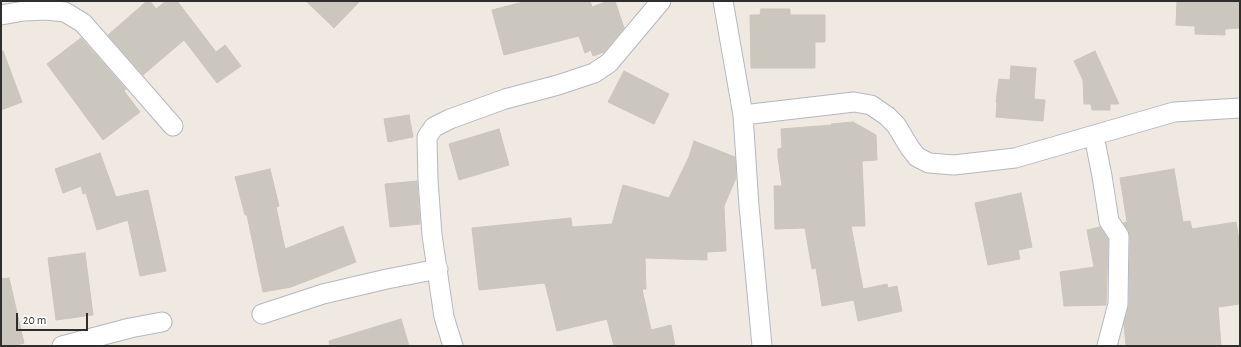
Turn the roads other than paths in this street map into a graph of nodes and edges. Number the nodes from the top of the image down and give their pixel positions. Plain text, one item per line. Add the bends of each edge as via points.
1 (661, 1) edge
2 (723, 1) edge
3 (1, 16) edge
4 (1240, 108) edge
5 (743, 115) junction
6 (173, 126) dead end
7 (1094, 136) junction
8 (438, 269) junction
9 (262, 314) dead end
10 (162, 322) dead end
11 (62, 346) edge
12 (453, 346) edge
13 (762, 346) edge
14 (1107, 346) edge

1 - 8 street via 609,63 594,73 505,99 434,127 427,137 428,180 432,235
2 - 5 street
3 - 6 street via 46,10 71,15 83,23
4 - 7 street via 1174,112
5 - 7 street via 854,102 871,105 896,125 917,157 929,163 954,166 1015,158
5 - 13 street
7 - 14 street via 1110,221 1119,236 1118,304
8 - 9 street via 323,294
8 - 12 street via 444,317
10 - 11 street

